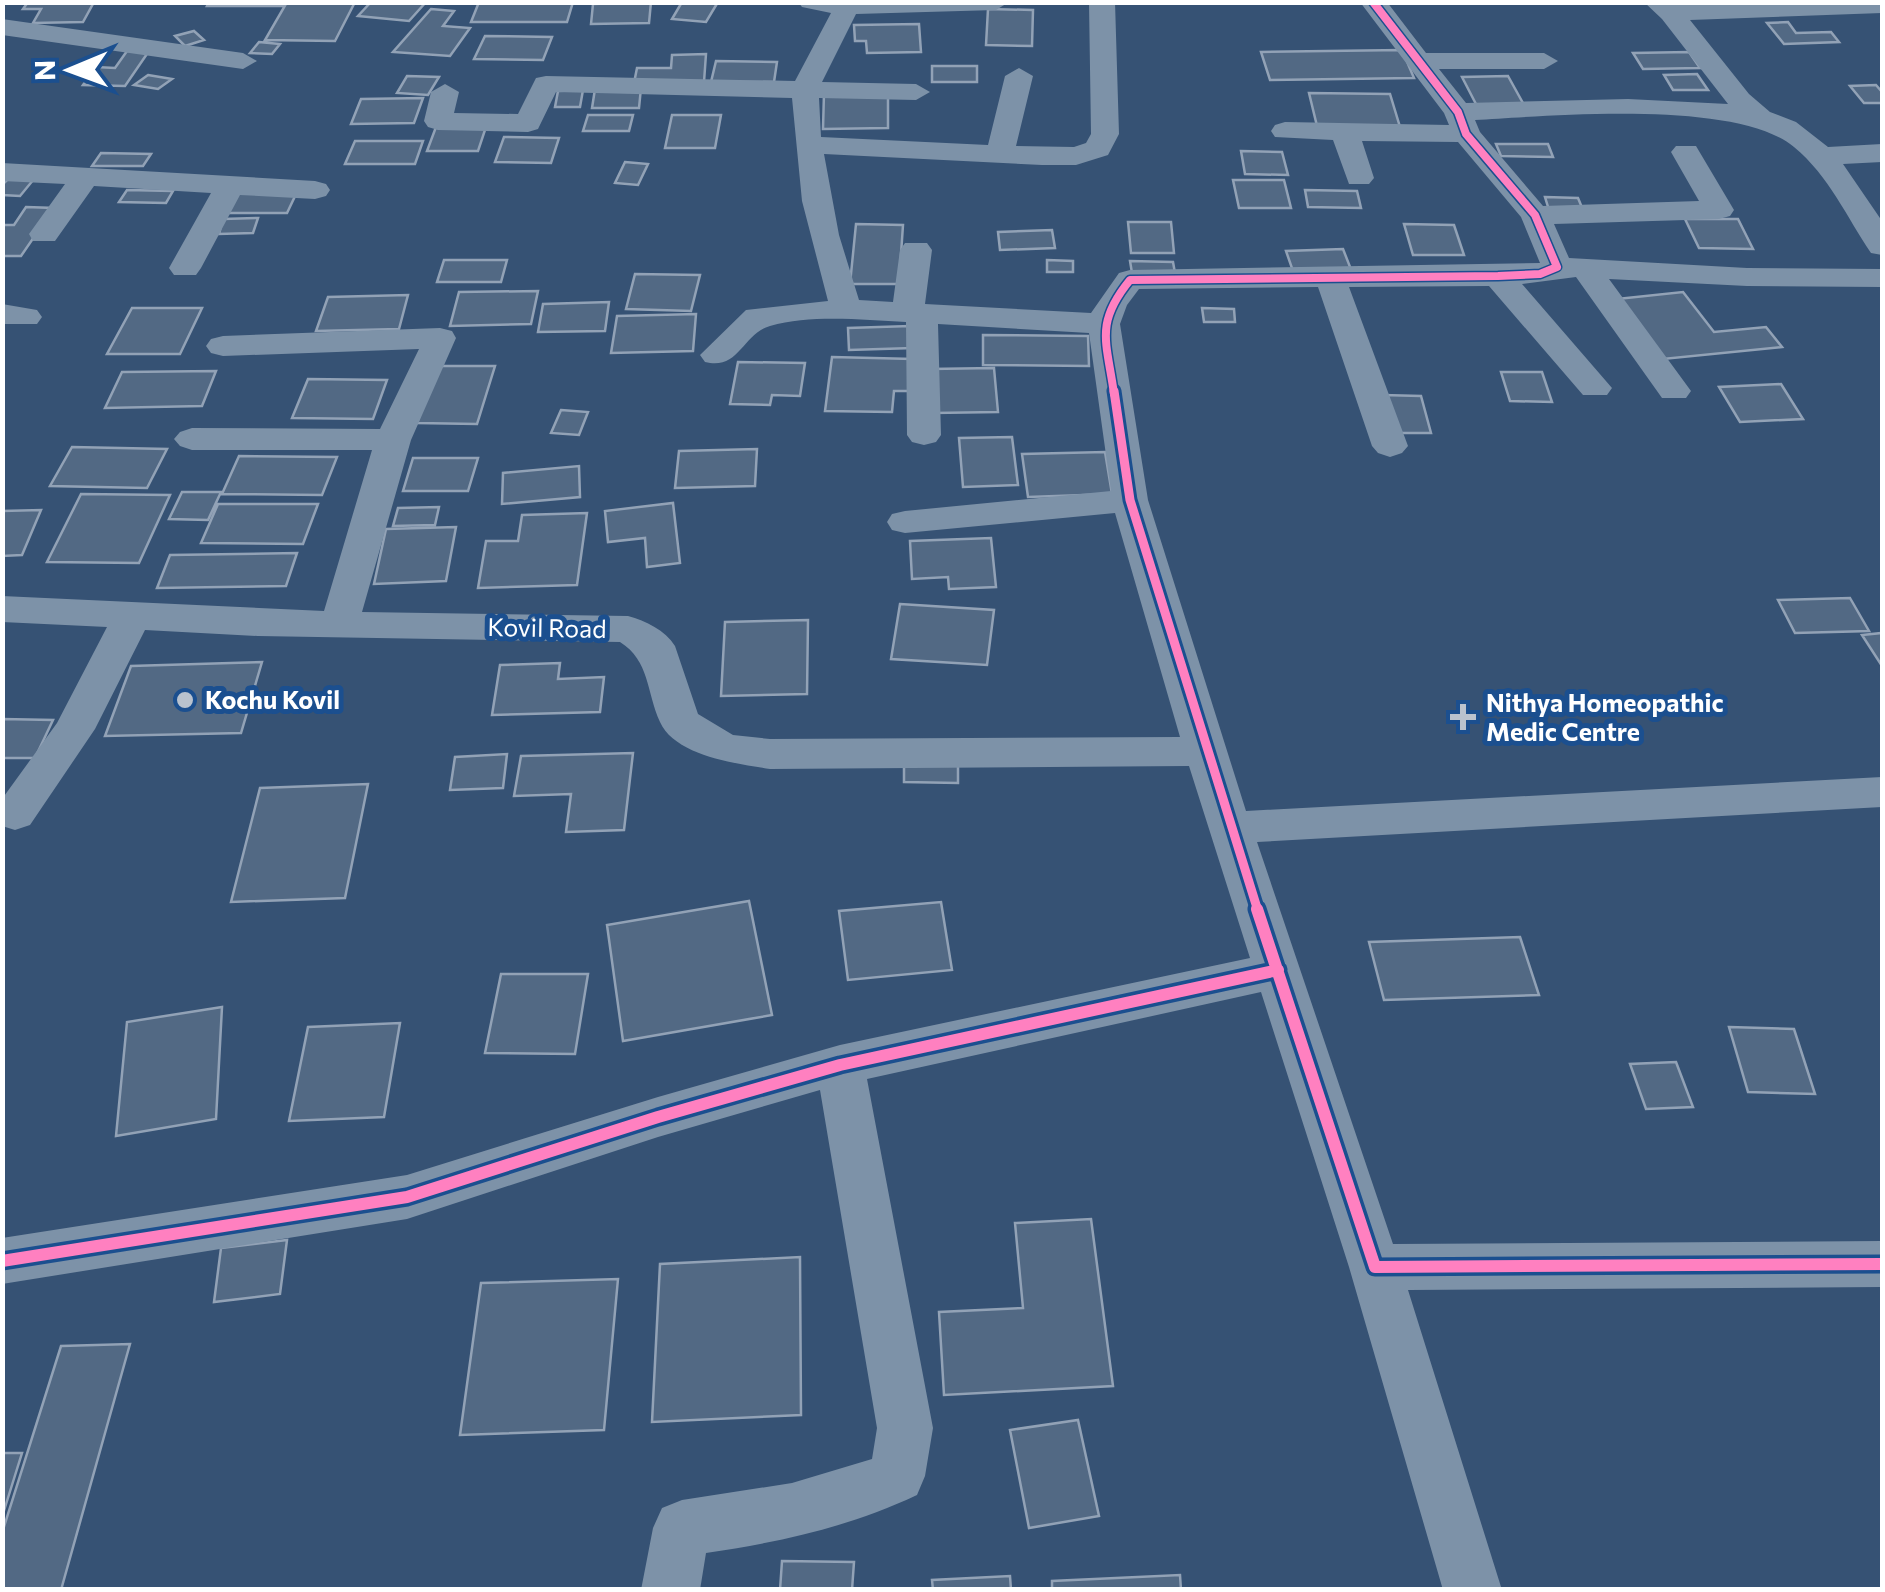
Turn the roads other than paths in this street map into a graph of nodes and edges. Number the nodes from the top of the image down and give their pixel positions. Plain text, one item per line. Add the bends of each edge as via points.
1 (811, 2) edge
2 (996, 2) edge
3 (1102, 2) edge
4 (1373, 2) edge
5 (1882, 5) edge
6 (847, 6) junction
7 (1664, 8) edge
8 (2, 27) edge
9 (1421, 60) junction
10 (242, 61) dead end
11 (1544, 61) dead end
12 (1019, 76) dead end
13 (806, 90) junction
14 (446, 92) dead end
15 (916, 92) dead end
16 (1759, 118) junction
17 (1462, 123) junction
18 (1285, 131) dead end
19 (1345, 133) junction
20 (808, 145) junction
21 (1686, 152) dead end
22 (1882, 153) edge
23 (1000, 154) junction
24 (1822, 156) junction
25 (2, 172) edge
26 (86, 178) junction
27 (1359, 178) dead end
28 (230, 186) junction
29 (316, 190) dead end
30 (1534, 215) junction
31 (44, 234) dead end
32 (1882, 246) edge
33 (916, 250) dead end
34 (185, 268) dead end
35 (1572, 269) junction
36 (1498, 276) junction
37 (1882, 278) edge
38 (1331, 280) junction
39 (847, 310) junction
40 (915, 313) junction
41 (1104, 324) junction
42 (223, 346) dead end
43 (717, 354) dead end
44 (1595, 388) dead end
45 (1674, 391) dead end
46 (924, 436) dead end
47 (192, 439) dead end
48 (393, 440) junction
49 (1390, 446) dead end
50 (1130, 500) junction
51 (905, 522) dead end
52 (2, 610) edge
53 (133, 616) junction
54 (340, 625) junction
55 (1205, 750) junction
56 (1882, 792) edge
57 (15, 814) dead end
58 (1232, 828) junction
59 (1278, 970) junction
60 (840, 1065) junction
61 (2, 1261) edge
62 (1882, 1264) edge
63 (1376, 1266) junction
64 (670, 1590) edge
65 (1473, 1590) edge

1 - 6 street
2 - 6 street
3 - 23 street via 1105,134 1098,149 1076,156
4 - 9 street
5 - 7 street
6 - 13 street
7 - 16 street
8 - 10 street
9 - 11 street
9 - 17 street
12 - 23 street
13 - 14 street via 546,84 528,123 438,121
13 - 15 street
13 - 20 street
16 - 17 street via 1623,109
16 - 24 street via 1786,127
17 - 19 street
17 - 30 street
18 - 19 street
19 - 27 street
20 - 23 street
20 - 39 street
21 - 30 street via 1719,210
22 - 24 street
24 - 32 street
25 - 26 street
26 - 28 street
26 - 31 street
28 - 29 street
28 - 34 street
30 - 35 street
33 - 40 street
35 - 36 street
35 - 37 street
35 - 45 street
36 - 38 street
36 - 44 street
38 - 41 street via 1130,280
38 - 49 street
39 - 40 street
39 - 43 street via 758,317
40 - 41 street
40 - 46 street
41 - 50 street
42 - 48 street via 440,338
47 - 48 street
48 - 54 street
50 - 51 street
50 - 55 street
52 - 53 street, Kovil Road
53 - 54 street, Kovil Road
53 - 57 street via 74,729
54 - 55 street, Kovil Road via 628,629 655,646 680,722 724,748 770,754
55 - 58 street
56 - 58 street
58 - 59 street
59 - 60 street
59 - 63 street
60 - 61 street via 406,1197
60 - 64 street via 905,1428 897,1476 839,1501 682,1528
62 - 63 street
63 - 65 street

